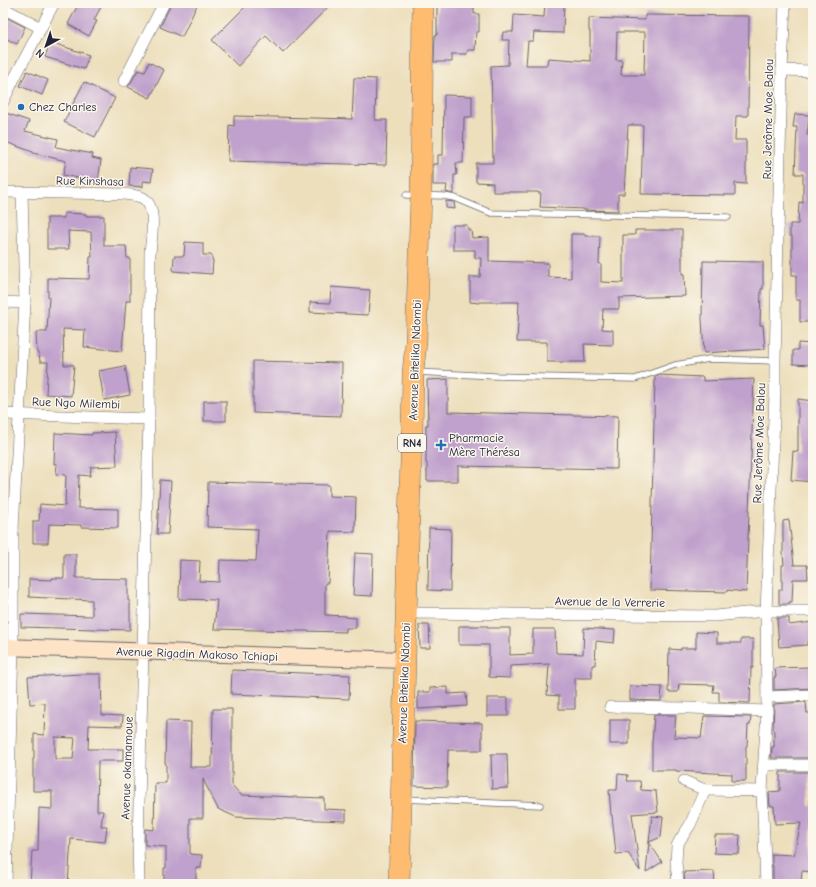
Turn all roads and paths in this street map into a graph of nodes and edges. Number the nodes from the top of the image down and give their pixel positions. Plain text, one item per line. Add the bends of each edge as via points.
1 (54, 3) edge
2 (164, 3) edge
3 (409, 3) edge
4 (423, 3) edge
5 (785, 3) edge
6 (3, 8) edge
7 (41, 28) junction
8 (782, 70) junction
9 (813, 71) edge
10 (124, 81) dead end
11 (3, 102) edge
12 (3, 192) edge
13 (22, 193) junction
14 (414, 195) junction
15 (728, 217) dead end
16 (3, 302) edge
17 (25, 303) junction
18 (775, 361) junction
19 (413, 372) junction
20 (3, 414) edge
21 (19, 414) junction
22 (149, 419) junction
23 (8, 530) edge
24 (766, 611) junction
25 (813, 611) edge
26 (406, 613) junction
27 (8, 647) edge
28 (143, 652) junction
29 (398, 660) junction
30 (813, 696) edge
31 (767, 697) junction
32 (610, 707) dead end
33 (767, 711) junction
34 (764, 765) junction
35 (813, 765) edge
36 (684, 780) dead end
37 (705, 790) junction
38 (762, 791) junction
39 (401, 799) junction
40 (540, 805) dead end
41 (6, 884) edge
42 (139, 884) edge
43 (386, 884) edge
44 (399, 884) edge
45 (678, 884) edge
46 (766, 884) edge

1 - 7 street
2 - 10 street
3 - 14 highway, Avenue Bitelika Ndombi / RN4
4 - 14 highway, Avenue Bitelika Ndombi / RN4
5 - 8 street, Rue Jerôme Moe Balou
6 - 7 street
7 - 11 street
8 - 9 street
8 - 18 street, Rue Jerôme Moe Balou
12 - 13 street, Rue Kinshasa
13 - 17 street
13 - 22 street, Rue Kinshasa via 124,194 140,197 149,204 152,214
14 - 15 lane via 455,198 491,213
14 - 19 highway, Avenue Bitelika Ndombi / RN4 via 416,342
14 - 29 highway, Avenue Bitelika Ndombi / RN4 via 402,342
16 - 17 street
17 - 21 street
18 - 19 lane via 709,359 675,365 635,379
18 - 24 street, Rue Jerôme Moe Balou
19 - 26 highway, Avenue Bitelika Ndombi / RN4
20 - 21 street, Rue Ngo Milembi
21 - 22 street, Rue Ngo Milembi
21 - 23 street
22 - 28 street, Avenue okamamoue
23 - 27 street
24 - 25 street, Avenue de la Verrerie
24 - 26 street, Avenue de la Verrerie via 715,616
24 - 31 street, Rue Jerôme Moe Balou
26 - 29 highway, Avenue Bitelika Ndombi / RN4
27 - 28 street, Avenue Rigadin Makoso Tchiapi
27 - 41 street
28 - 29 street, Avenue Rigadin Makoso Tchiapi
28 - 42 street, Avenue okamamoue
29 - 39 highway, Avenue Bitelika Ndombi / RN4
29 - 43 highway, Avenue Bitelika Ndombi / RN4
30 - 31 street
31 - 33 street, Rue Jerôme Moe Balou
32 - 33 street
33 - 34 street, Rue Jerôme Moe Balou
34 - 35 street
34 - 38 street, Rue Jerôme Moe Balou
36 - 37 street
37 - 38 street
37 - 45 street via 690,825 677,846
38 - 46 street, Rue Jerôme Moe Balou
39 - 40 lane
39 - 44 highway, Avenue Bitelika Ndombi / RN4

